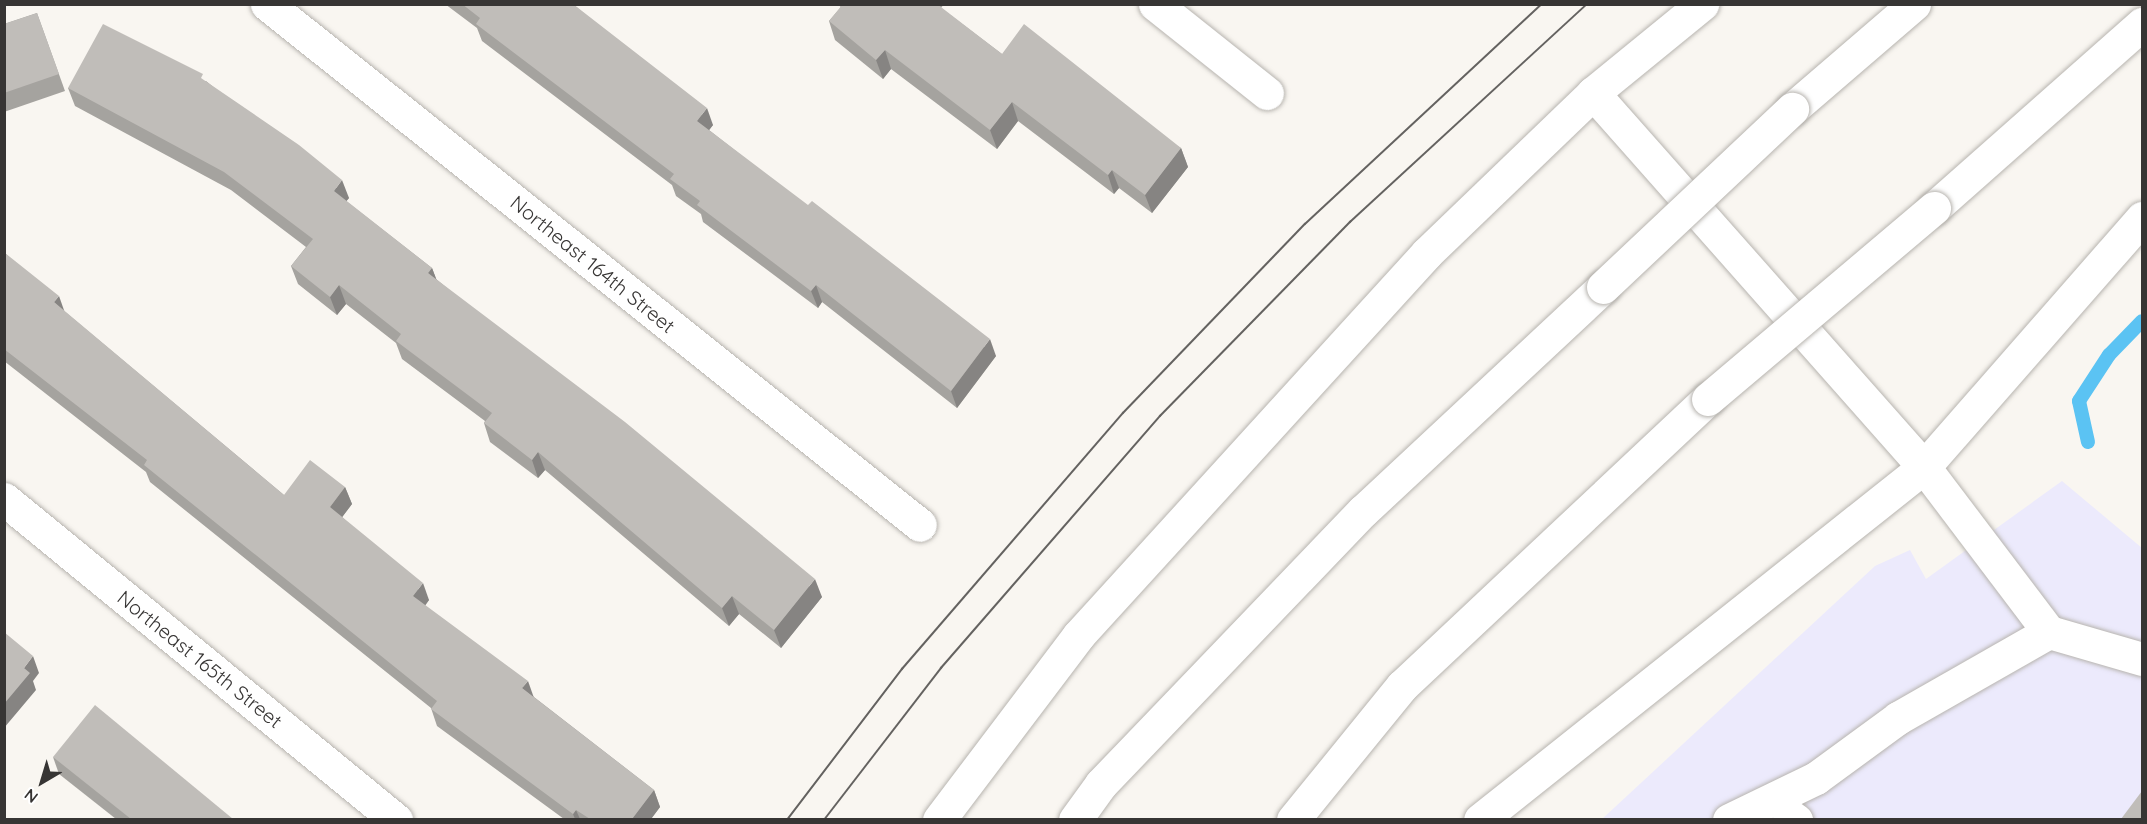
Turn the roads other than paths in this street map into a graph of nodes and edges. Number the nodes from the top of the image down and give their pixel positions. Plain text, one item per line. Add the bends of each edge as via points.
1 (267, 4) edge
2 (1155, 4) edge
3 (1702, 4) edge
4 (1914, 4) edge
5 (2142, 24) edge
6 (1267, 93) dead end
7 (1593, 93) junction
8 (2142, 218) edge
9 (1924, 467) junction
10 (4, 498) edge
11 (920, 525) dead end
12 (2049, 632) junction
13 (2142, 658) edge
14 (1816, 778) junction
15 (1790, 818) edge
16 (396, 819) edge
17 (939, 819) edge
18 (1075, 819) edge
19 (1293, 819) edge
20 (1480, 819) edge
21 (1729, 819) edge

1 - 11 main road, Northeast 164th Street
2 - 6 main road
3 - 7 main road
4 - 18 main road, bridge via 1792,109 1363,511 1101,784
5 - 19 main road, bridge via 1934,208 1708,399 1402,686
7 - 9 main road
7 - 17 main road via 1427,253 1206,491 1078,636
8 - 9 main road
9 - 12 main road
9 - 20 main road
10 - 16 main road, Northeast 165th Street
12 - 13 main road
12 - 14 main road via 1898,718
14 - 15 main road
14 - 21 main road

